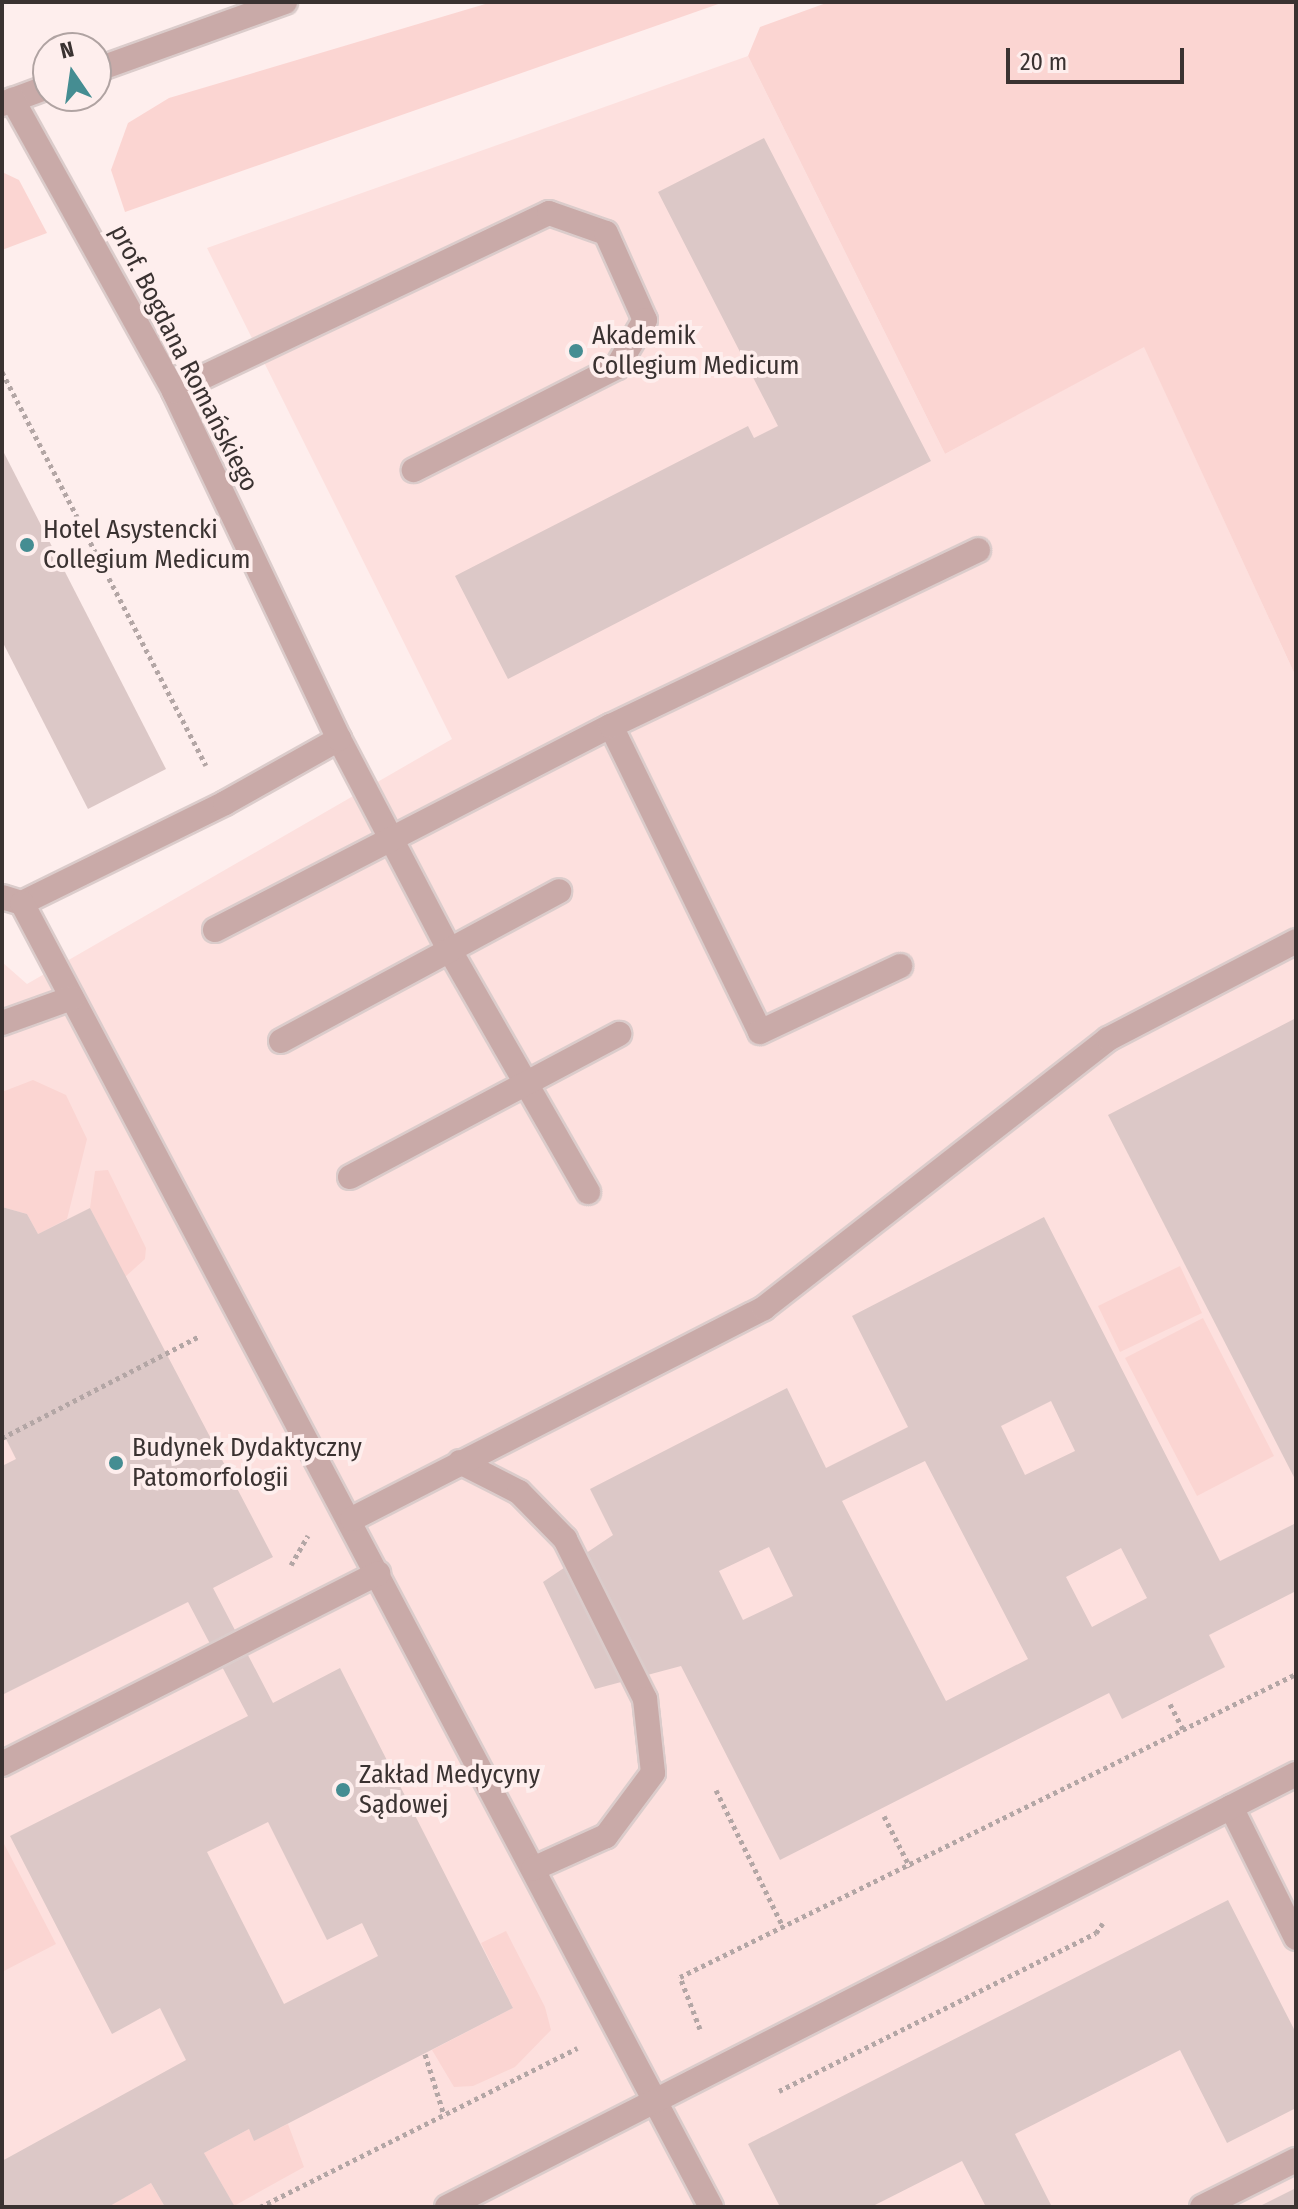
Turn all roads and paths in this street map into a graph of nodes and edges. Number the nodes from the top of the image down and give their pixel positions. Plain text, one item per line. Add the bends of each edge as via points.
1 (285, 2) edge
2 (112, 64) edge
3 (32, 93) edge
4 (7, 102) edge
5 (2, 372) edge
6 (174, 391) junction
7 (414, 470) dead end
8 (978, 550) dead end
9 (611, 726) junction
10 (339, 739) junction
11 (225, 803) junction
12 (392, 837) junction
13 (559, 891) dead end
14 (12, 900) edge
15 (215, 930) dead end
16 (1296, 941) edge
17 (449, 949) junction
18 (900, 966) dead end
19 (72, 998) junction
20 (2, 1023) edge
21 (619, 1034) dead end
22 (281, 1041) dead end
23 (525, 1084) junction
24 (350, 1177) dead end
25 (588, 1192) dead end
26 (193, 1323) dead end
27 (200, 1336) junction
28 (207, 1350) dead end
29 (2, 1438) edge
30 (460, 1462) junction
31 (352, 1519) junction
32 (301, 1522) dead end
33 (308, 1535) junction
34 (315, 1549) dead end
35 (297, 1559) dead end
36 (378, 1573) junction
37 (1296, 1674) edge
38 (1170, 1704) dead end
39 (1184, 1731) junction
40 (2, 1764) edge
41 (1296, 1774) edge
42 (716, 1790) dead end
43 (1231, 1807) junction
44 (884, 1816) dead end
45 (910, 1867) junction
46 (533, 1869) junction
47 (1108, 1915) dead end
48 (783, 1927) junction
49 (1296, 1938) edge
50 (574, 2033) dead end
51 (425, 2054) dead end
52 (718, 2072) junction
53 (773, 2094) dead end
54 (657, 2103) junction
55 (444, 2115) junction
56 (1296, 2160) edge
57 (260, 2207) edge
58 (447, 2207) edge
59 (711, 2207) edge
60 (1202, 2207) edge

1 - 2 street
3 - 4 street
4 - 6 street, prof. Bogdana Romańskiego
5 - 11 path
6 - 7 street via 549,213 606,233 645,320 617,367
6 - 10 street, prof. Bogdana Romańskiego
8 - 9 street
9 - 12 street
9 - 18 street via 760,1032
10 - 11 street
10 - 12 street, prof. Bogdana Romańskiego
11 - 14 street
12 - 15 street
12 - 17 street, prof. Bogdana Romańskiego
13 - 17 street
14 - 19 street
16 - 30 street via 1108,1039 764,1308
17 - 22 street
17 - 23 street, prof. Bogdana Romańskiego
19 - 20 street
19 - 31 street
21 - 23 street
23 - 24 street
23 - 25 street, prof. Bogdana Romańskiego
26 - 27 path
27 - 28 path
27 - 29 path
30 - 31 street
30 - 46 street via 519,1492 565,1539 645,1699 653,1773 606,1836
31 - 36 street
32 - 33 path
33 - 34 path
33 - 35 path
36 - 40 street
36 - 46 street
37 - 39 path
38 - 39 path
39 - 45 path
41 - 43 street
42 - 48 path
43 - 49 street
43 - 52 street
44 - 45 path
45 - 48 path
46 - 54 street
47 - 53 path via 1096,1933
48 - 52 path via 680,1977
50 - 55 path via 581,2046
51 - 55 path
52 - 54 street
54 - 58 street via 550,2151
54 - 59 street
55 - 57 path
56 - 60 street

